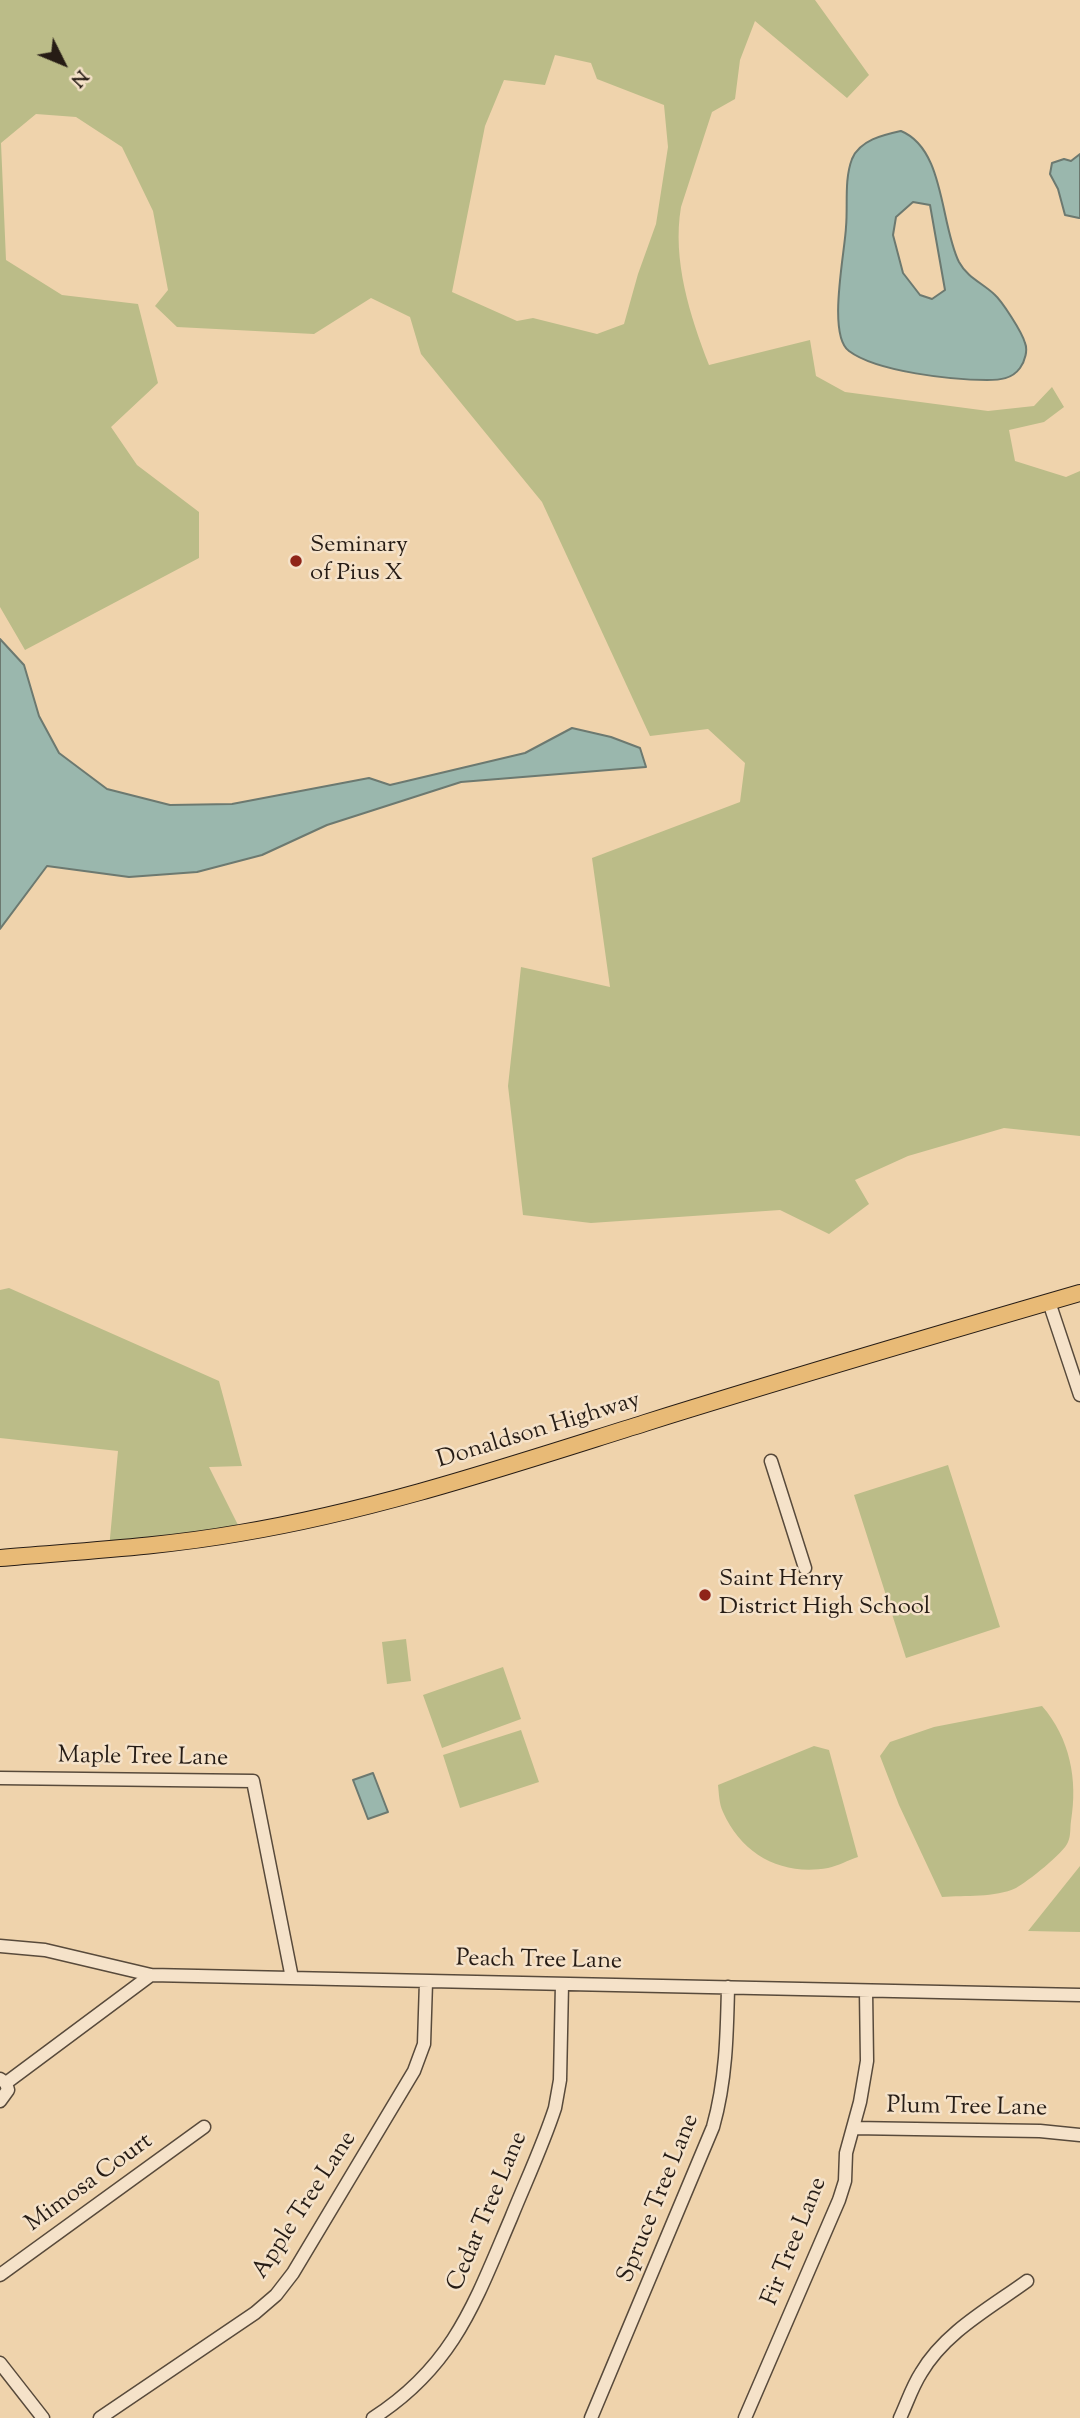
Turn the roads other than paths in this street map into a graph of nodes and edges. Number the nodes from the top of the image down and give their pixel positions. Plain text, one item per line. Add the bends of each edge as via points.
1 (1080, 1293) edge
2 (1049, 1302) junction
3 (1080, 1395) edge
4 (771, 1461) dead end
5 (0, 1558) edge
6 (805, 1569) dead end
7 (0, 1778) edge
8 (0, 1946) edge
9 (151, 1975) junction
10 (292, 1978) junction
11 (426, 1982) junction
12 (562, 1984) junction
13 (728, 1987) junction
14 (866, 1991) junction
15 (1080, 1996) edge
16 (3, 2081) edge
17 (0, 2101) edge
18 (204, 2127) dead end
19 (853, 2128) junction
20 (1080, 2135) edge
21 (0, 2275) edge
22 (1027, 2281) dead end
23 (0, 2363) edge
24 (43, 2418) edge
25 (100, 2418) edge
26 (373, 2418) edge
27 (591, 2418) edge
28 (745, 2418) edge
29 (900, 2418) edge

1 - 2 main road, Donaldson Highway
2 - 3 street
2 - 5 main road, Donaldson Highway via 433,1490 226,1535
4 - 6 street
7 - 10 street, Maple Tree Lane via 253,1782
8 - 9 street, Peach Tree Lane via 45,1950
9 - 10 street, Peach Tree Lane
9 - 16 street
10 - 11 street, Peach Tree Lane
11 - 12 street, Peach Tree Lane
11 - 25 street, Apple Tree Lane via 420,2058 293,2273 255,2314
12 - 13 street, Peach Tree Lane
12 - 26 street, Cedar Tree Lane via 561,2080 555,2108 484,2283 451,2346 428,2374
13 - 14 street, Peach Tree Lane
13 - 27 street, Spruce Tree Lane via 726,2064 713,2127
14 - 15 street, Peach Tree Lane
14 - 19 street, Fir Tree Lane via 867,2061
16 - 17 street via 8,2090
18 - 21 street, Mimosa Court
19 - 20 street, Plum Tree Lane
19 - 28 street, Fir Tree Lane via 839,2200
22 - 29 street via 944,2343 922,2371
23 - 24 street

